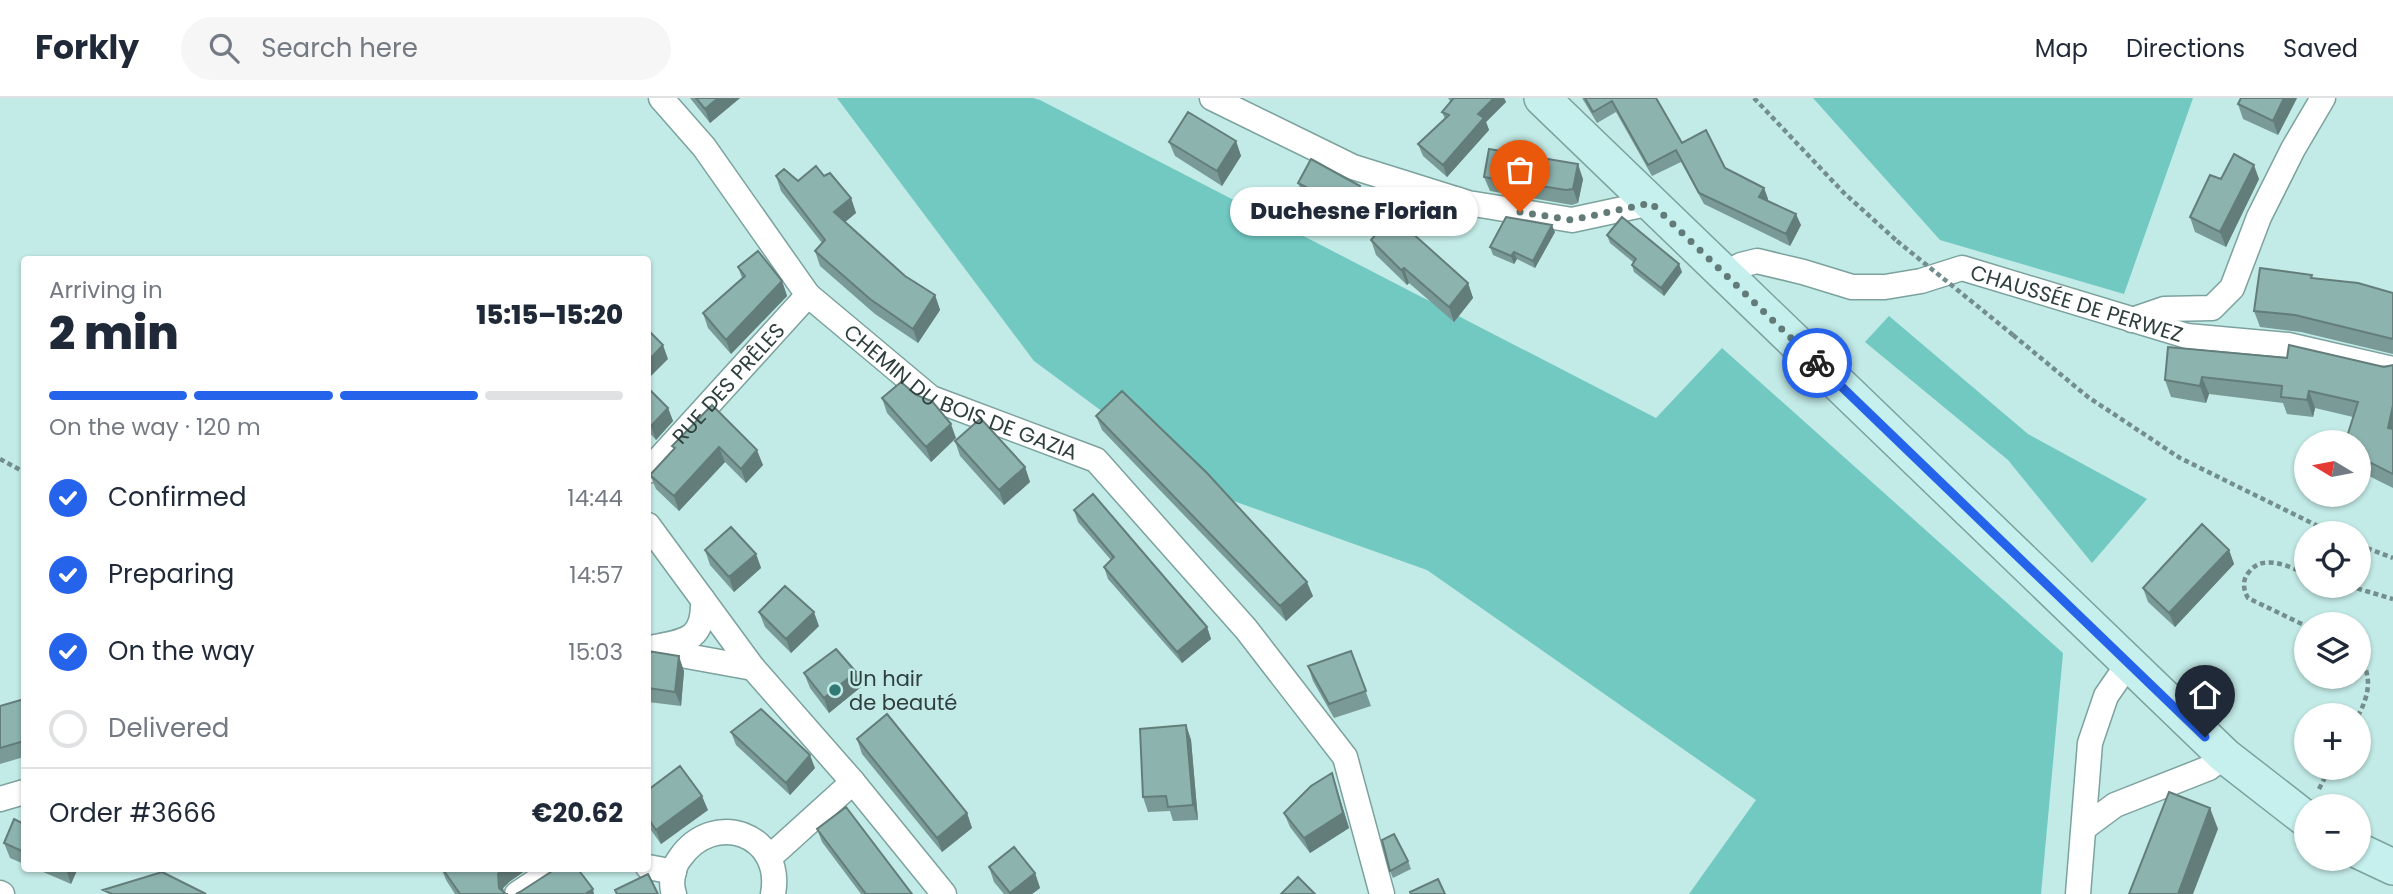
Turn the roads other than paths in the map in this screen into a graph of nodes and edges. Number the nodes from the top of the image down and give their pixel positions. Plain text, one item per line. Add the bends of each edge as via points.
1 (661, 98) edge
2 (1212, 98) edge
3 (1542, 98) edge
4 (2323, 98) edge
5 (1651, 203) junction
6 (1725, 274) junction
7 (808, 295) junction
8 (2132, 320) junction
9 (2393, 369) edge
10 (651, 468) edge
11 (656, 547) edge
12 (703, 600) junction
13 (651, 648) edge
14 (651, 650) edge
15 (2128, 664) junction
16 (753, 668) junction
17 (2225, 756) junction
18 (853, 782) junction
19 (21, 793) edge
20 (0, 799) edge
21 (2294, 809) edge
22 (2084, 828) junction
23 (769, 857) junction
24 (2371, 857) edge
25 (2393, 867) edge
26 (651, 869) edge
27 (550, 872) edge
28 (674, 883) edge
29 (517, 894) edge
30 (773, 894) edge
31 (944, 894) edge
32 (1382, 894) edge
33 (2078, 894) edge

1 - 7 street, CHEMIN DU BOIS DE GAZIA via 704,147
2 - 5 street via 1353,167 1468,203 1572,220
3 - 5 main road
4 - 8 street via 2259,217 2232,288 2212,308 2164,309
5 - 6 main road
6 - 8 street, CHAUSSÉE DE PERWEZ via 1757,261 1852,287 1885,287 1962,268
6 - 15 main road
7 - 10 street, RUE DES PRÊLES
7 - 32 street, CHEMIN DU BOIS DE GAZIA via 931,398 1096,460 1246,629 1345,757
8 - 9 street, CHAUSSÉE DE PERWEZ via 2187,335 2288,345
11 - 12 street
12 - 13 street via 697,631 685,641
12 - 16 street
14 - 16 street
15 - 17 main road
15 - 22 street via 2106,696 2090,743
16 - 18 street
17 - 21 main road
17 - 22 street via 2209,768 2115,805
18 - 23 street
18 - 31 street
19 - 20 street
22 - 33 street
23 - 28 street via 755,840 734,831 711,832 691,843 677,861
23 - 30 street via 776,879
24 - 25 main road
26 - 28 street
27 - 29 street

